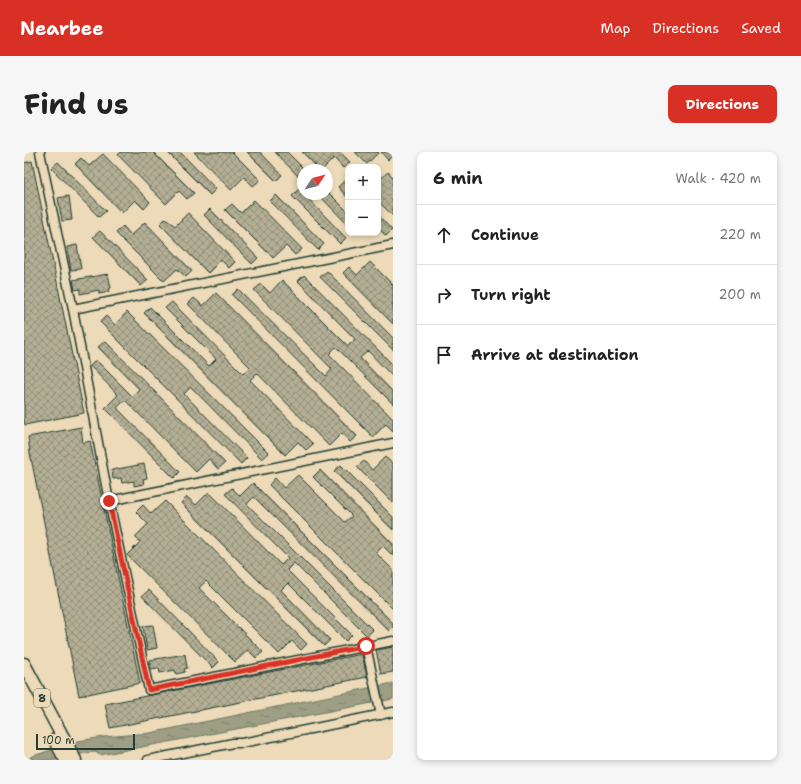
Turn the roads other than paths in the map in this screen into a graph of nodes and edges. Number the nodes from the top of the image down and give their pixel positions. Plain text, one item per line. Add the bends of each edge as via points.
1 (40, 152) edge
2 (393, 245) edge
3 (73, 309) junction
4 (393, 443) edge
5 (109, 501) junction
6 (393, 641) edge
7 (366, 646) junction
8 (24, 664) edge
9 (24, 681) edge
10 (393, 712) edge
11 (381, 715) junction
12 (57, 735) junction
13 (66, 760) edge
14 (75, 760) edge
15 (148, 760) edge

1 - 3 lane
2 - 3 lane
3 - 5 lane
4 - 5 lane
5 - 7 lane via 149,690
6 - 7 lane
7 - 11 lane
8 - 12 highway, 8
9 - 12 highway, 8
10 - 11 lane
11 - 15 lane
12 - 13 highway, 8
12 - 14 highway, 8

